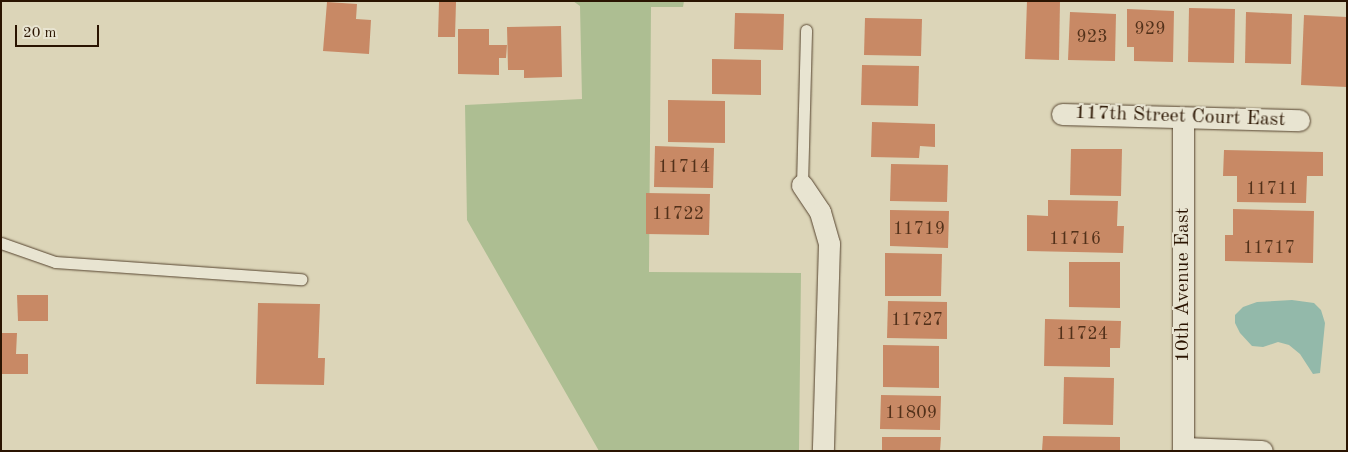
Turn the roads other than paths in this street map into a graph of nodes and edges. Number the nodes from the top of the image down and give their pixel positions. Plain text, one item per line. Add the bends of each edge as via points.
1 (806, 30) dead end
2 (1062, 114) dead end
3 (1183, 118) junction
4 (1299, 120) dead end
5 (802, 185) joint
6 (1, 243) edge
7 (301, 279) dead end
8 (1183, 449) edge
9 (823, 451) edge
10 (1262, 451) edge

1 - 5 lane
2 - 3 street, 117th Street Court East
3 - 4 street, 117th Street Court East
3 - 8 street, 10th Avenue East
5 - 9 street via 820,212 829,244
6 - 7 lane via 55,262
8 - 10 street

